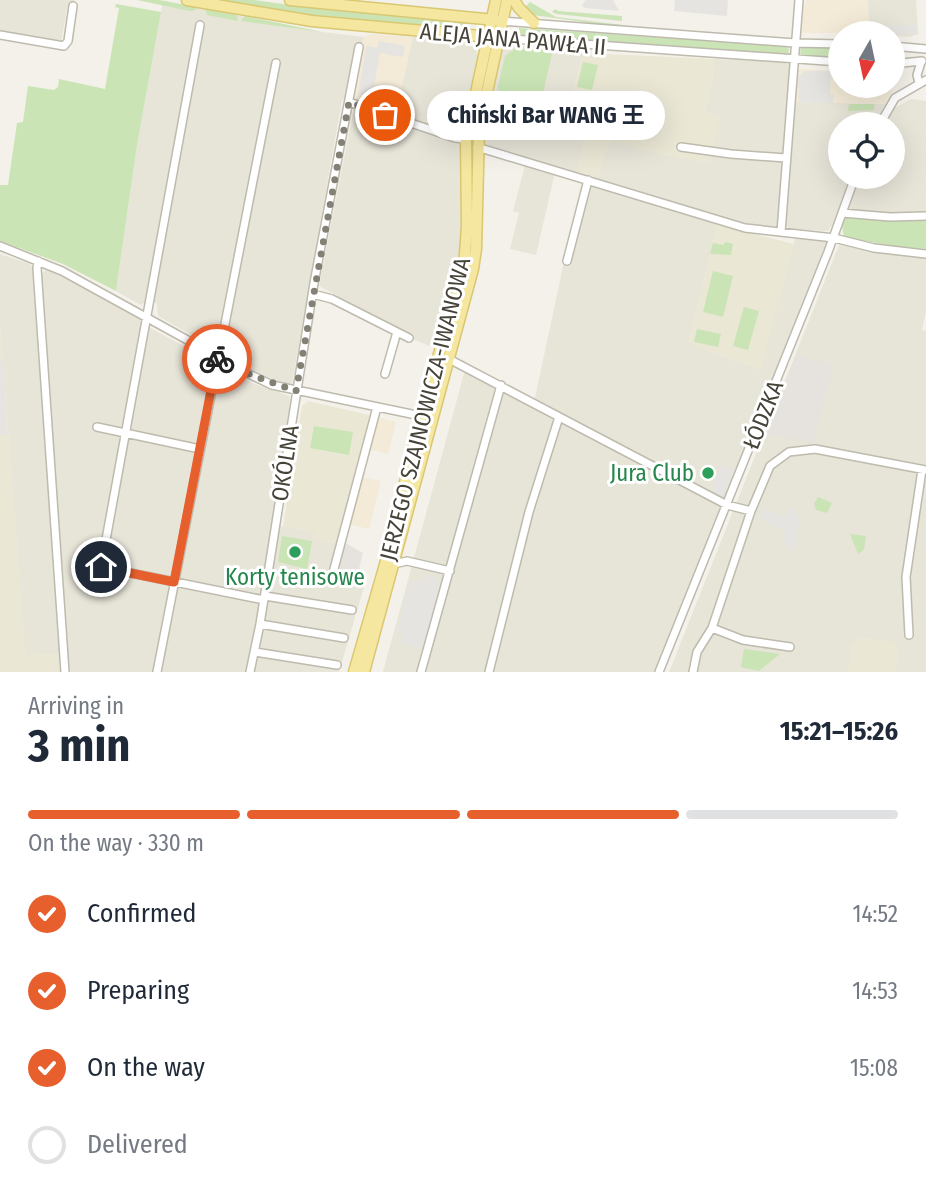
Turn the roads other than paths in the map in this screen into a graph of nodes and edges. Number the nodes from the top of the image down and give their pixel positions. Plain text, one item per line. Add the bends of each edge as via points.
1 (187, 0) edge
2 (290, 0) edge
3 (496, 0) edge
4 (507, 0) edge
5 (514, 0) edge
6 (799, 0) edge
7 (73, 6) dead end
8 (496, 20) junction
9 (534, 23) junction
10 (200, 24) dead end
11 (0, 35) edge
12 (487, 37) junction
13 (498, 38) junction
14 (795, 43) junction
15 (828, 44) edge
16 (359, 47) dead end
17 (905, 47) edge
18 (926, 48) edge
19 (794, 60) junction
20 (828, 61) edge
21 (276, 62) dead end
22 (924, 63) edge
23 (905, 64) edge
24 (924, 83) edge
25 (349, 102) junction
26 (887, 112) edge
27 (466, 139) junction
28 (477, 147) junction
29 (681, 147) dead end
30 (786, 158) junction
31 (588, 180) junction
32 (851, 189) edge
33 (842, 213) junction
34 (926, 216) edge
35 (781, 232) junction
36 (834, 238) junction
37 (0, 246) edge
38 (926, 254) edge
39 (38, 261) junction
40 (567, 261) dead end
41 (313, 294) junction
42 (149, 317) junction
43 (397, 332) junction
44 (409, 338) dead end
45 (218, 357) junction
46 (449, 359) junction
47 (384, 374) dead end
48 (501, 385) junction
49 (296, 391) junction
50 (377, 407) junction
51 (421, 416) junction
52 (559, 417) junction
53 (97, 427) dead end
54 (128, 433) junction
55 (200, 449) junction
56 (924, 470) edge
57 (727, 505) junction
58 (751, 512) junction
59 (398, 548) junction
60 (407, 561) junction
61 (394, 564) junction
62 (334, 569) dead end
63 (450, 571) junction
64 (174, 582) junction
65 (264, 598) junction
66 (352, 610) dead end
67 (260, 624) junction
68 (712, 628) junction
69 (909, 635) dead end
70 (344, 638) dead end
71 (790, 647) dead end
72 (255, 652) junction
73 (337, 665) dead end
74 (65, 672) edge
75 (157, 672) edge
76 (250, 672) edge
77 (354, 672) edge
78 (364, 672) edge
79 (421, 672) edge
80 (489, 672) edge
81 (661, 672) edge
82 (693, 672) edge

1 - 12 main road, ALEJA JANA PAWŁA II via 280,17
2 - 8 main road, ALEJA JANA PAWŁA II
3 - 8 main road
4 - 8 main road
5 - 9 main road
6 - 14 street
7 - 11 street via 64,46
8 - 9 street, ALEJA JANA PAWŁA II
8 - 12 main road, JERZEGO SZAJNOWICZA-IWANOWA
8 - 13 main road, JERZEGO SZAJNOWICZA-IWANOWA
9 - 14 street, ALEJA JANA PAWŁA II
10 - 42 street
12 - 13 main road, ALEJA JANA PAWŁA II
12 - 27 main road, JERZEGO SZAJNOWICZA-IWANOWA
13 - 19 street, ALEJA JANA PAWŁA II
13 - 28 main road, JERZEGO SZAJNOWICZA-IWANOWA
14 - 15 street, ALEJA JANA PAWŁA II
14 - 19 street
16 - 25 street, OKÓLNA
17 - 18 street
18 - 22 street via 921,53
19 - 20 street, ALEJA JANA PAWŁA II
19 - 30 street
21 - 45 street
22 - 23 street
22 - 24 street via 917,75
24 - 26 street via 895,98
25 - 27 street
25 - 41 street, OKÓLNA
27 - 51 main road, JERZEGO SZAJNOWICZA-IWANOWA via 464,268
28 - 31 street
28 - 46 main road, JERZEGO SZAJNOWICZA-IWANOWA via 476,249
29 - 30 street
30 - 35 street
31 - 35 street via 745,228
31 - 40 street
32 - 33 street, ŁÓDZKA
33 - 34 street
33 - 36 street, ŁÓDZKA
35 - 36 street
36 - 38 street
36 - 57 street, ŁÓDZKA
37 - 39 street
39 - 42 street
39 - 74 street
41 - 43 street
41 - 49 street, OKÓLNA
42 - 45 street
42 - 54 street
43 - 44 street
43 - 47 street
45 - 49 street
45 - 55 street
46 - 48 street
46 - 59 main road, JERZEGO SZAJNOWICZA-IWANOWA
48 - 52 street
48 - 63 street
49 - 50 street
49 - 65 street, OKÓLNA
50 - 51 street
50 - 62 street
51 - 77 main road, JERZEGO SZAJNOWICZA-IWANOWA
52 - 57 street
52 - 80 street
53 - 54 street
54 - 55 street
54 - 64 street via 101,567
55 - 64 street
56 - 58 street via 815,449 789,452 771,466
56 - 69 street via 906,577
57 - 58 street
57 - 81 street, ŁÓDZKA
58 - 68 street
59 - 60 street
59 - 61 main road, JERZEGO SZAJNOWICZA-IWANOWA
60 - 61 street
60 - 63 street
61 - 78 main road, JERZEGO SZAJNOWICZA-IWANOWA
63 - 79 street
64 - 65 street
64 - 75 street
65 - 66 street
65 - 67 street, OKÓLNA
67 - 70 street
67 - 72 street, OKÓLNA
68 - 71 street via 743,640
68 - 82 street via 697,652
72 - 73 street
72 - 76 street, OKÓLNA

